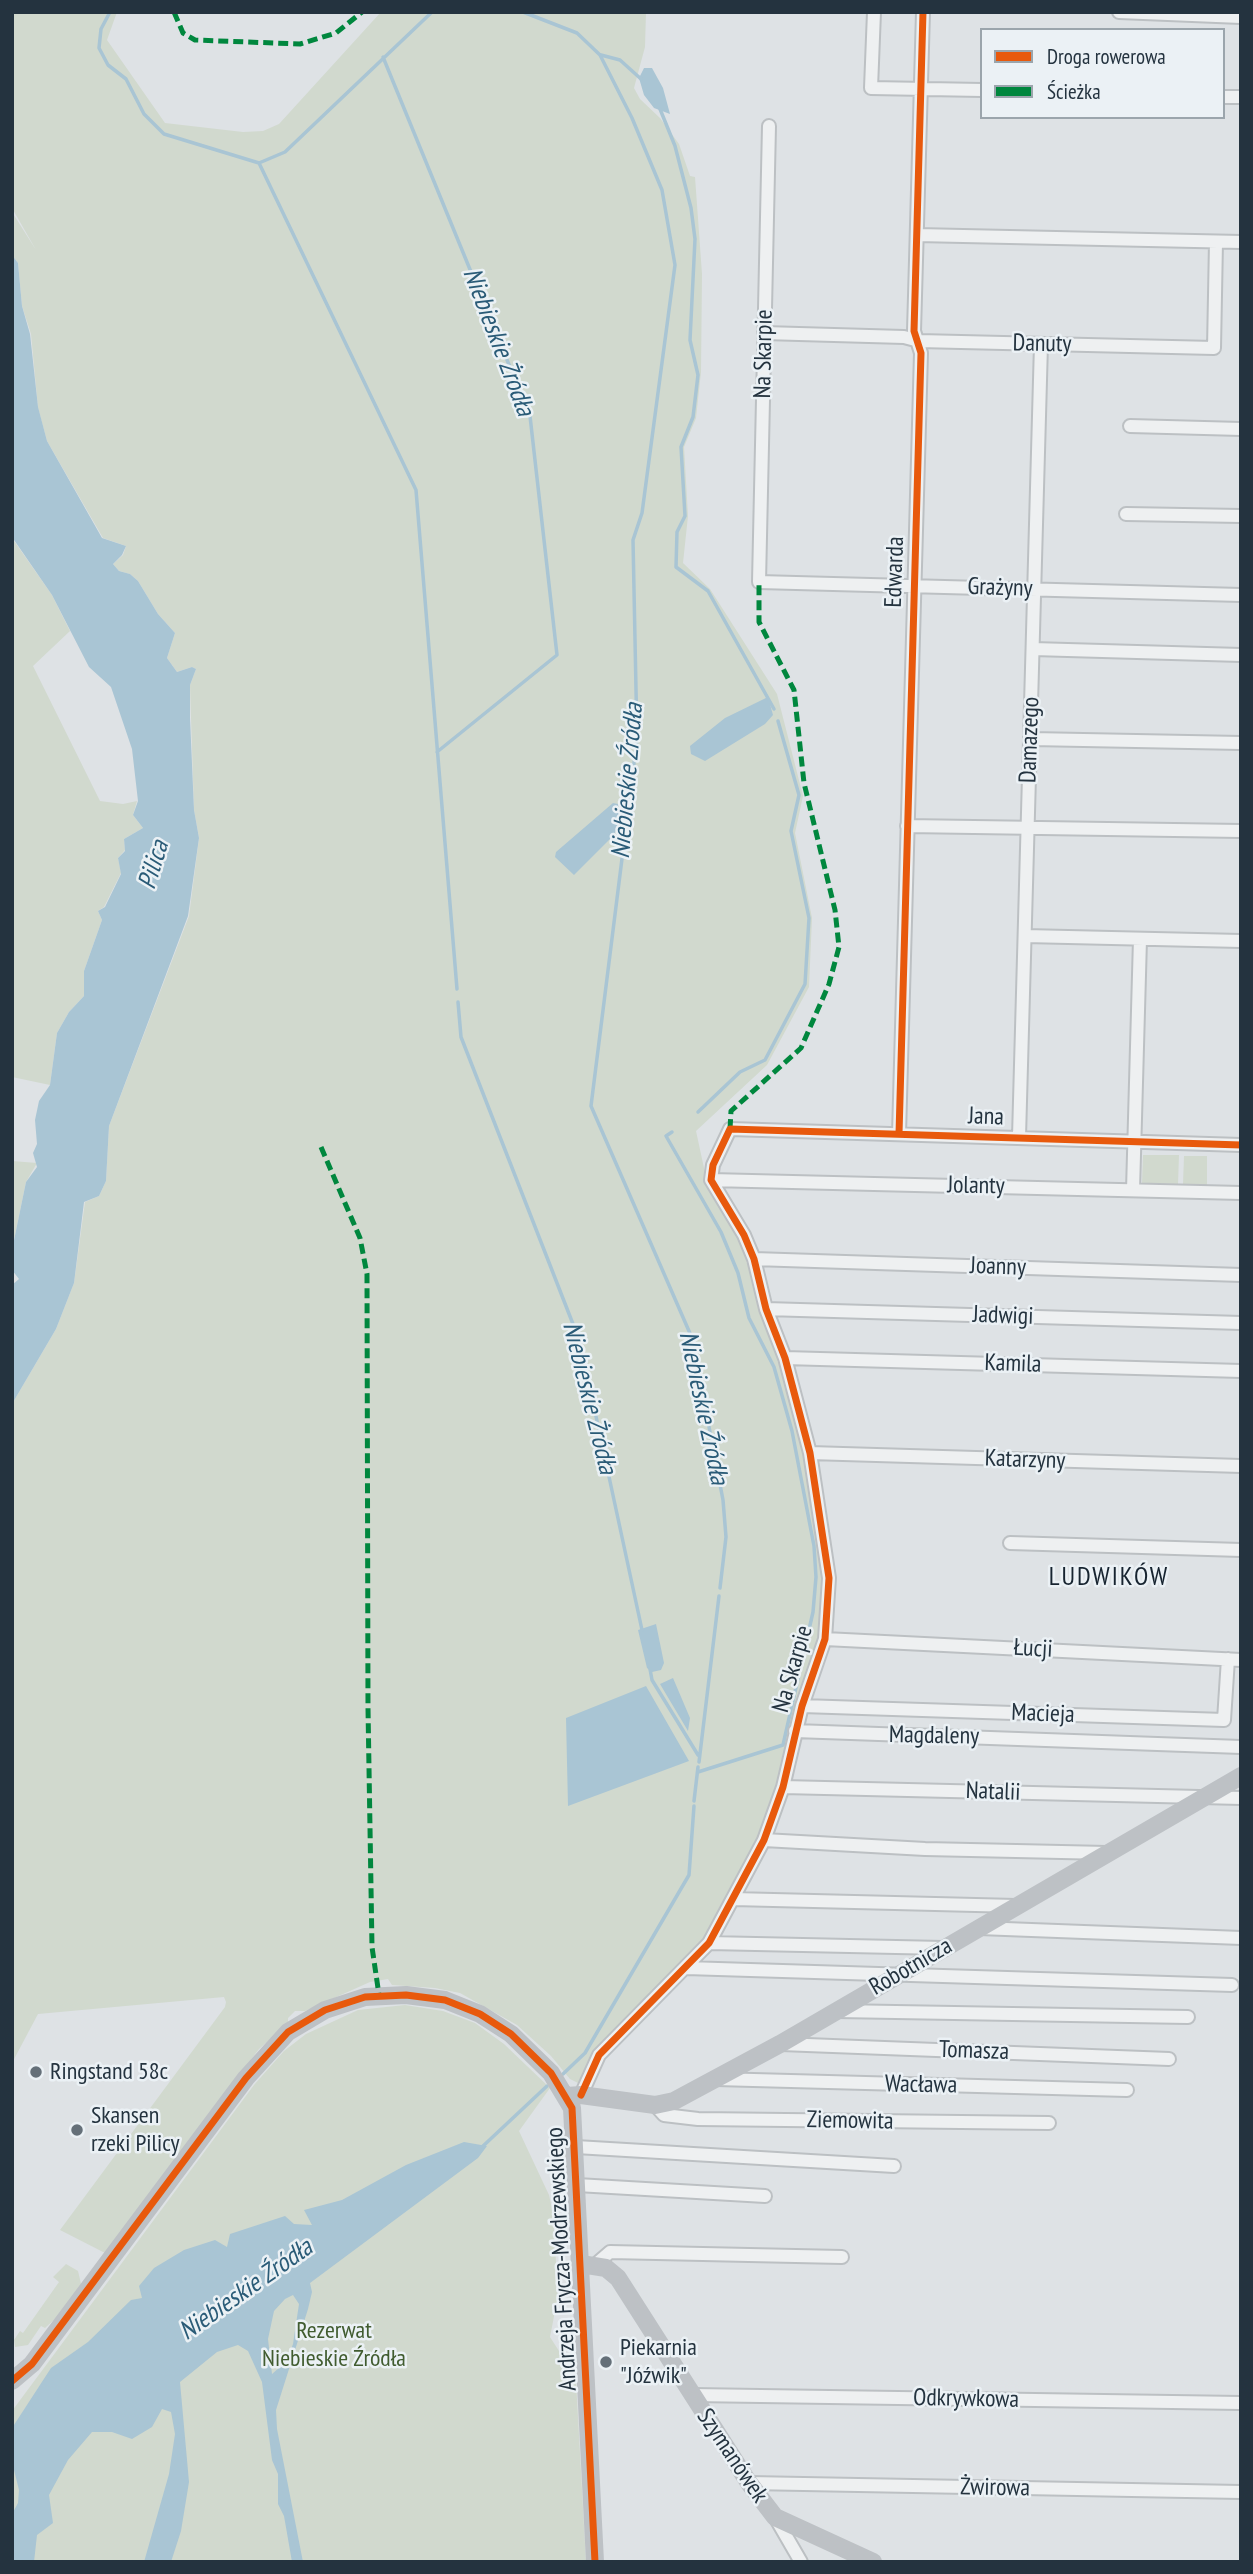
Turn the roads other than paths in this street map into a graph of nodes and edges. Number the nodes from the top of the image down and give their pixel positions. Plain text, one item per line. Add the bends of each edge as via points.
1 (874, 12) edge
2 (923, 12) edge
3 (1119, 12) edge
4 (1241, 17) edge
5 (920, 89) junction
6 (980, 90) edge
7 (769, 126) dead end
8 (917, 235) junction
9 (1216, 242) junction
10 (1241, 242) edge
11 (764, 333) junction
12 (919, 341) junction
13 (1041, 344) junction
14 (1130, 426) dead end
15 (1241, 429) edge
16 (1126, 514) dead end
17 (1241, 516) edge
18 (759, 582) joint
19 (914, 586) junction
20 (1034, 589) junction
21 (1241, 595) edge
22 (1033, 649) junction
23 (1241, 654) edge
24 (1031, 739) junction
25 (1241, 743) edge
26 (907, 826) junction
27 (1028, 827) junction
28 (1241, 831) edge
29 (1025, 936) junction
30 (1140, 939) junction
31 (1241, 941) edge
32 (899, 1134) junction
33 (1018, 1137) junction
34 (1134, 1141) junction
35 (1241, 1145) edge
36 (710, 1180) junction
37 (1133, 1190) junction
38 (1241, 1193) edge
39 (754, 1259) junction
40 (1241, 1275) edge
41 (766, 1309) junction
42 (1241, 1323) edge
43 (785, 1358) junction
44 (1241, 1371) edge
45 (810, 1453) junction
46 (1241, 1466) edge
47 (1010, 1543) dead end
48 (1241, 1550) edge
49 (825, 1639) junction
50 (1234, 1659) edge
51 (802, 1706) junction
52 (796, 1731) junction
53 (1241, 1747) edge
54 (1241, 1776) edge
55 (783, 1787) junction
56 (1202, 1798) junction
57 (1241, 1798) edge
58 (764, 1840) junction
59 (1110, 1853) junction
60 (733, 1899) junction
61 (1016, 1906) junction
62 (978, 1928) junction
63 (1241, 1938) edge
64 (709, 1943) junction
65 (944, 1948) junction
66 (686, 1968) junction
67 (898, 1975) junction
68 (1232, 1984) dead end
69 (837, 2011) junction
70 (1188, 2017) dead end
71 (780, 2044) junction
72 (1169, 2059) dead end
73 (715, 2079) junction
74 (1128, 2090) dead end
75 (574, 2095) junction
76 (655, 2105) junction
77 (1049, 2123) dead end
78 (576, 2147) junction
79 (894, 2166) dead end
80 (577, 2185) junction
81 (765, 2196) dead end
82 (842, 2257) dead end
83 (588, 2265) junction
84 (12, 2381) edge
85 (692, 2395) junction
86 (1241, 2403) edge
87 (749, 2483) junction
88 (1241, 2492) edge
89 (775, 2517) junction
90 (595, 2562) edge
91 (801, 2562) edge
92 (873, 2562) edge

1 - 5 street via 871,88
2 - 5 street, Edwarda
3 - 4 street
5 - 6 street
5 - 8 street, Edwarda
7 - 11 street, Na Skarpie
8 - 9 street
8 - 12 street, Edwarda via 914,331
9 - 10 street
9 - 13 street, Danuty via 1214,348
11 - 12 street, Danuty
11 - 18 street, Na Skarpie
12 - 13 street, Danuty
12 - 19 street, Edwarda
13 - 20 street, Damazego
14 - 15 street
16 - 17 street
18 - 19 street, Grażyny
19 - 20 street, Grażyny
19 - 26 street, Edwarda
20 - 21 street, Grażyny
20 - 22 street, Damazego
22 - 23 street
22 - 24 street, Damazego
24 - 25 street
24 - 27 street, Damazego
26 - 27 street
26 - 32 street, Edwarda
27 - 28 street
27 - 29 street, Damazego
29 - 30 street
29 - 33 street, Damazego
30 - 31 street
30 - 34 street
32 - 33 street, Jana
32 - 36 street, Jana via 730,1129
33 - 34 street, Jana
34 - 35 street, Jana
34 - 37 street
36 - 37 street, Jolanty
36 - 39 street, Na Skarpie
37 - 38 street, Jolanty
39 - 40 street, Joanny
39 - 41 street, Na Skarpie
41 - 42 street, Jadwigi
41 - 43 street, Na Skarpie
43 - 44 street, Kamila
43 - 45 street, Na Skarpie
45 - 46 street, Katarzyny
45 - 49 street, Na Skarpie via 829,1578
47 - 48 street
49 - 50 street, Łucji
49 - 51 street, Na Skarpie
50 - 51 street, Macieja via 1224,1720
51 - 52 street, Na Skarpie
52 - 53 street, Magdaleny
52 - 55 street, Na Skarpie
54 - 56 street, Robotnicza
55 - 56 street, Natalii
55 - 58 street, Na Skarpie
56 - 57 street, Natalii
56 - 59 street, Robotnicza
58 - 59 street
58 - 60 street, Na Skarpie
59 - 61 street, Robotnicza
60 - 61 street
60 - 64 street, Na Skarpie
61 - 62 street, Robotnicza
62 - 63 street
62 - 65 street, Robotnicza
64 - 65 street
64 - 66 street, Na Skarpie
65 - 67 street, Robotnicza
66 - 67 street
66 - 75 street, Na Skarpie via 599,2055
67 - 68 street
67 - 69 street, Robotnicza
69 - 70 street
69 - 71 street, Robotnicza
71 - 72 street, Tomasza
71 - 73 street, Robotnicza
73 - 74 street, Wacława
73 - 76 street, Robotnicza via 674,2101
75 - 76 street, Robotnicza
75 - 78 street, Andrzeja Frycza-Modrzewskiego
75 - 84 street, Andrzeja Frycza-Modrzewskiego via 511,2034 456,2004 419,1996 379,1995 312,2016 261,2059 32,2364
76 - 77 street, Ziemowita via 664,2115 698,2119
78 - 79 street
78 - 80 street, Andrzeja Frycza-Modrzewskiego
80 - 81 street
80 - 83 street, Andrzeja Frycza-Modrzewskiego
82 - 83 street via 610,2252
83 - 85 street, Szymanówek via 606,2268 618,2278
83 - 90 street, Andrzeja Frycza-Modrzewskiego
85 - 86 street, Odkrywkowa
85 - 87 street, Szymanówek
87 - 88 street, Żwirowa
87 - 89 street, Szymanówek
89 - 91 street, Szymanówek
89 - 92 street

